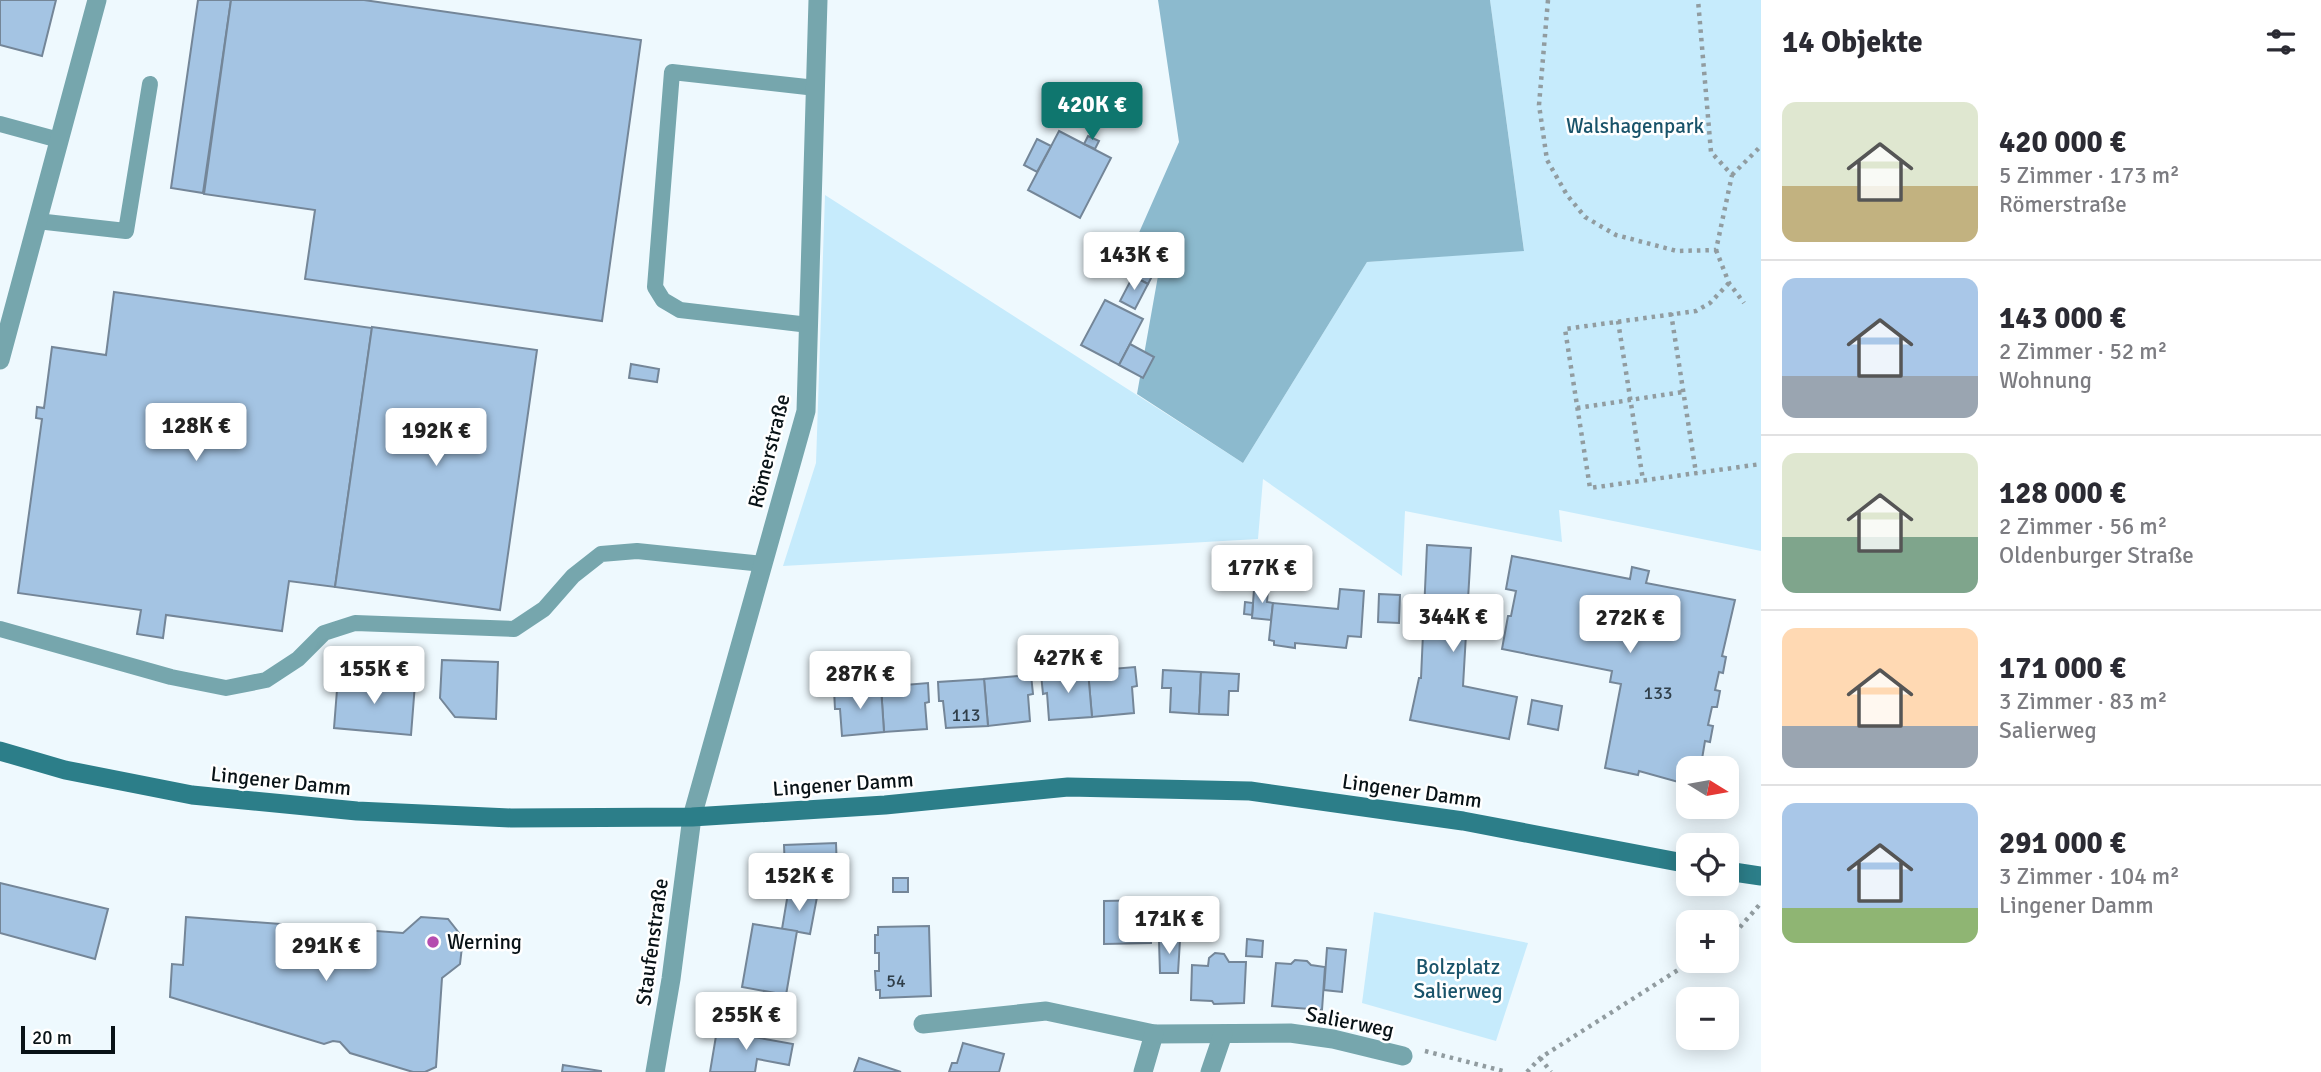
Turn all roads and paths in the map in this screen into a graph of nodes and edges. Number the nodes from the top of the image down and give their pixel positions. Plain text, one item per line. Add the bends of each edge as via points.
1 (97, 0) edge
2 (818, 0) edge
3 (1548, 0) edge
4 (1698, 0) edge
5 (150, 84) dead end
6 (816, 88) junction
7 (0, 124) edge
8 (59, 140) junction
9 (1761, 146) edge
10 (1732, 176) junction
11 (37, 221) junction
12 (1716, 250) junction
13 (1729, 283) junction
14 (1744, 303) dead end
15 (1671, 313) junction
16 (1618, 321) junction
17 (809, 325) junction
18 (0, 360) edge
19 (1683, 393) junction
20 (1631, 401) junction
21 (1577, 408) junction
22 (1761, 464) edge
23 (1696, 473) junction
24 (1643, 480) junction
25 (763, 564) junction
26 (0, 629) edge
27 (0, 751) edge
28 (692, 817) junction
29 (1676, 862) edge
30 (1739, 873) edge
31 (1761, 876) edge
32 (1761, 903) edge
33 (1739, 928) edge
34 (1676, 971) edge
35 (923, 1024) dead end
36 (1154, 1034) junction
37 (1223, 1034) junction
38 (1403, 1056) joint
39 (1539, 1058) junction
40 (655, 1072) edge
41 (1143, 1072) edge
42 (1210, 1072) edge
43 (1507, 1072) edge
44 (1527, 1072) edge
45 (1551, 1072) edge

1 - 8 street
2 - 6 street, Römerstraße
3 - 12 path via 1539,105 1547,160 1567,195 1585,217 1616,235 1677,251
4 - 10 path via 1711,152
5 - 11 lane via 125,231
6 - 17 street, Römerstraße
6 - 17 lane via 672,72 655,287 663,300 680,310
7 - 8 lane
8 - 11 street
9 - 10 path
10 - 12 path
11 - 18 street
12 - 13 path
13 - 14 path
13 - 15 path via 1696,311
15 - 16 path
15 - 19 path
16 - 20 path
16 - 21 path via 1565,329
17 - 25 street, Römerstraße via 806,411
19 - 20 path
19 - 23 path
20 - 21 path
20 - 24 path
21 - 24 path via 1590,488
22 - 23 path
23 - 24 path
25 - 26 lane via 637,551 601,554 573,576 544,609 514,629 355,623 324,633 298,659 266,680 226,688
25 - 28 street, Römerstraße
27 - 28 main road, Lingener Damm via 65,770 192,795 357,811 512,818
28 - 29 main road, Lingener Damm via 1068,788 1250,791 1463,821
28 - 40 street, Staufenstraße
30 - 31 main road
32 - 33 path
34 - 39 path
35 - 36 street, Salierweg via 1046,1011
36 - 37 street, Salierweg
36 - 41 street
37 - 38 street, Salierweg via 1290,1033
37 - 42 street
38 - 43 path, Salierweg via 1429,1051
39 - 44 path
39 - 45 path

